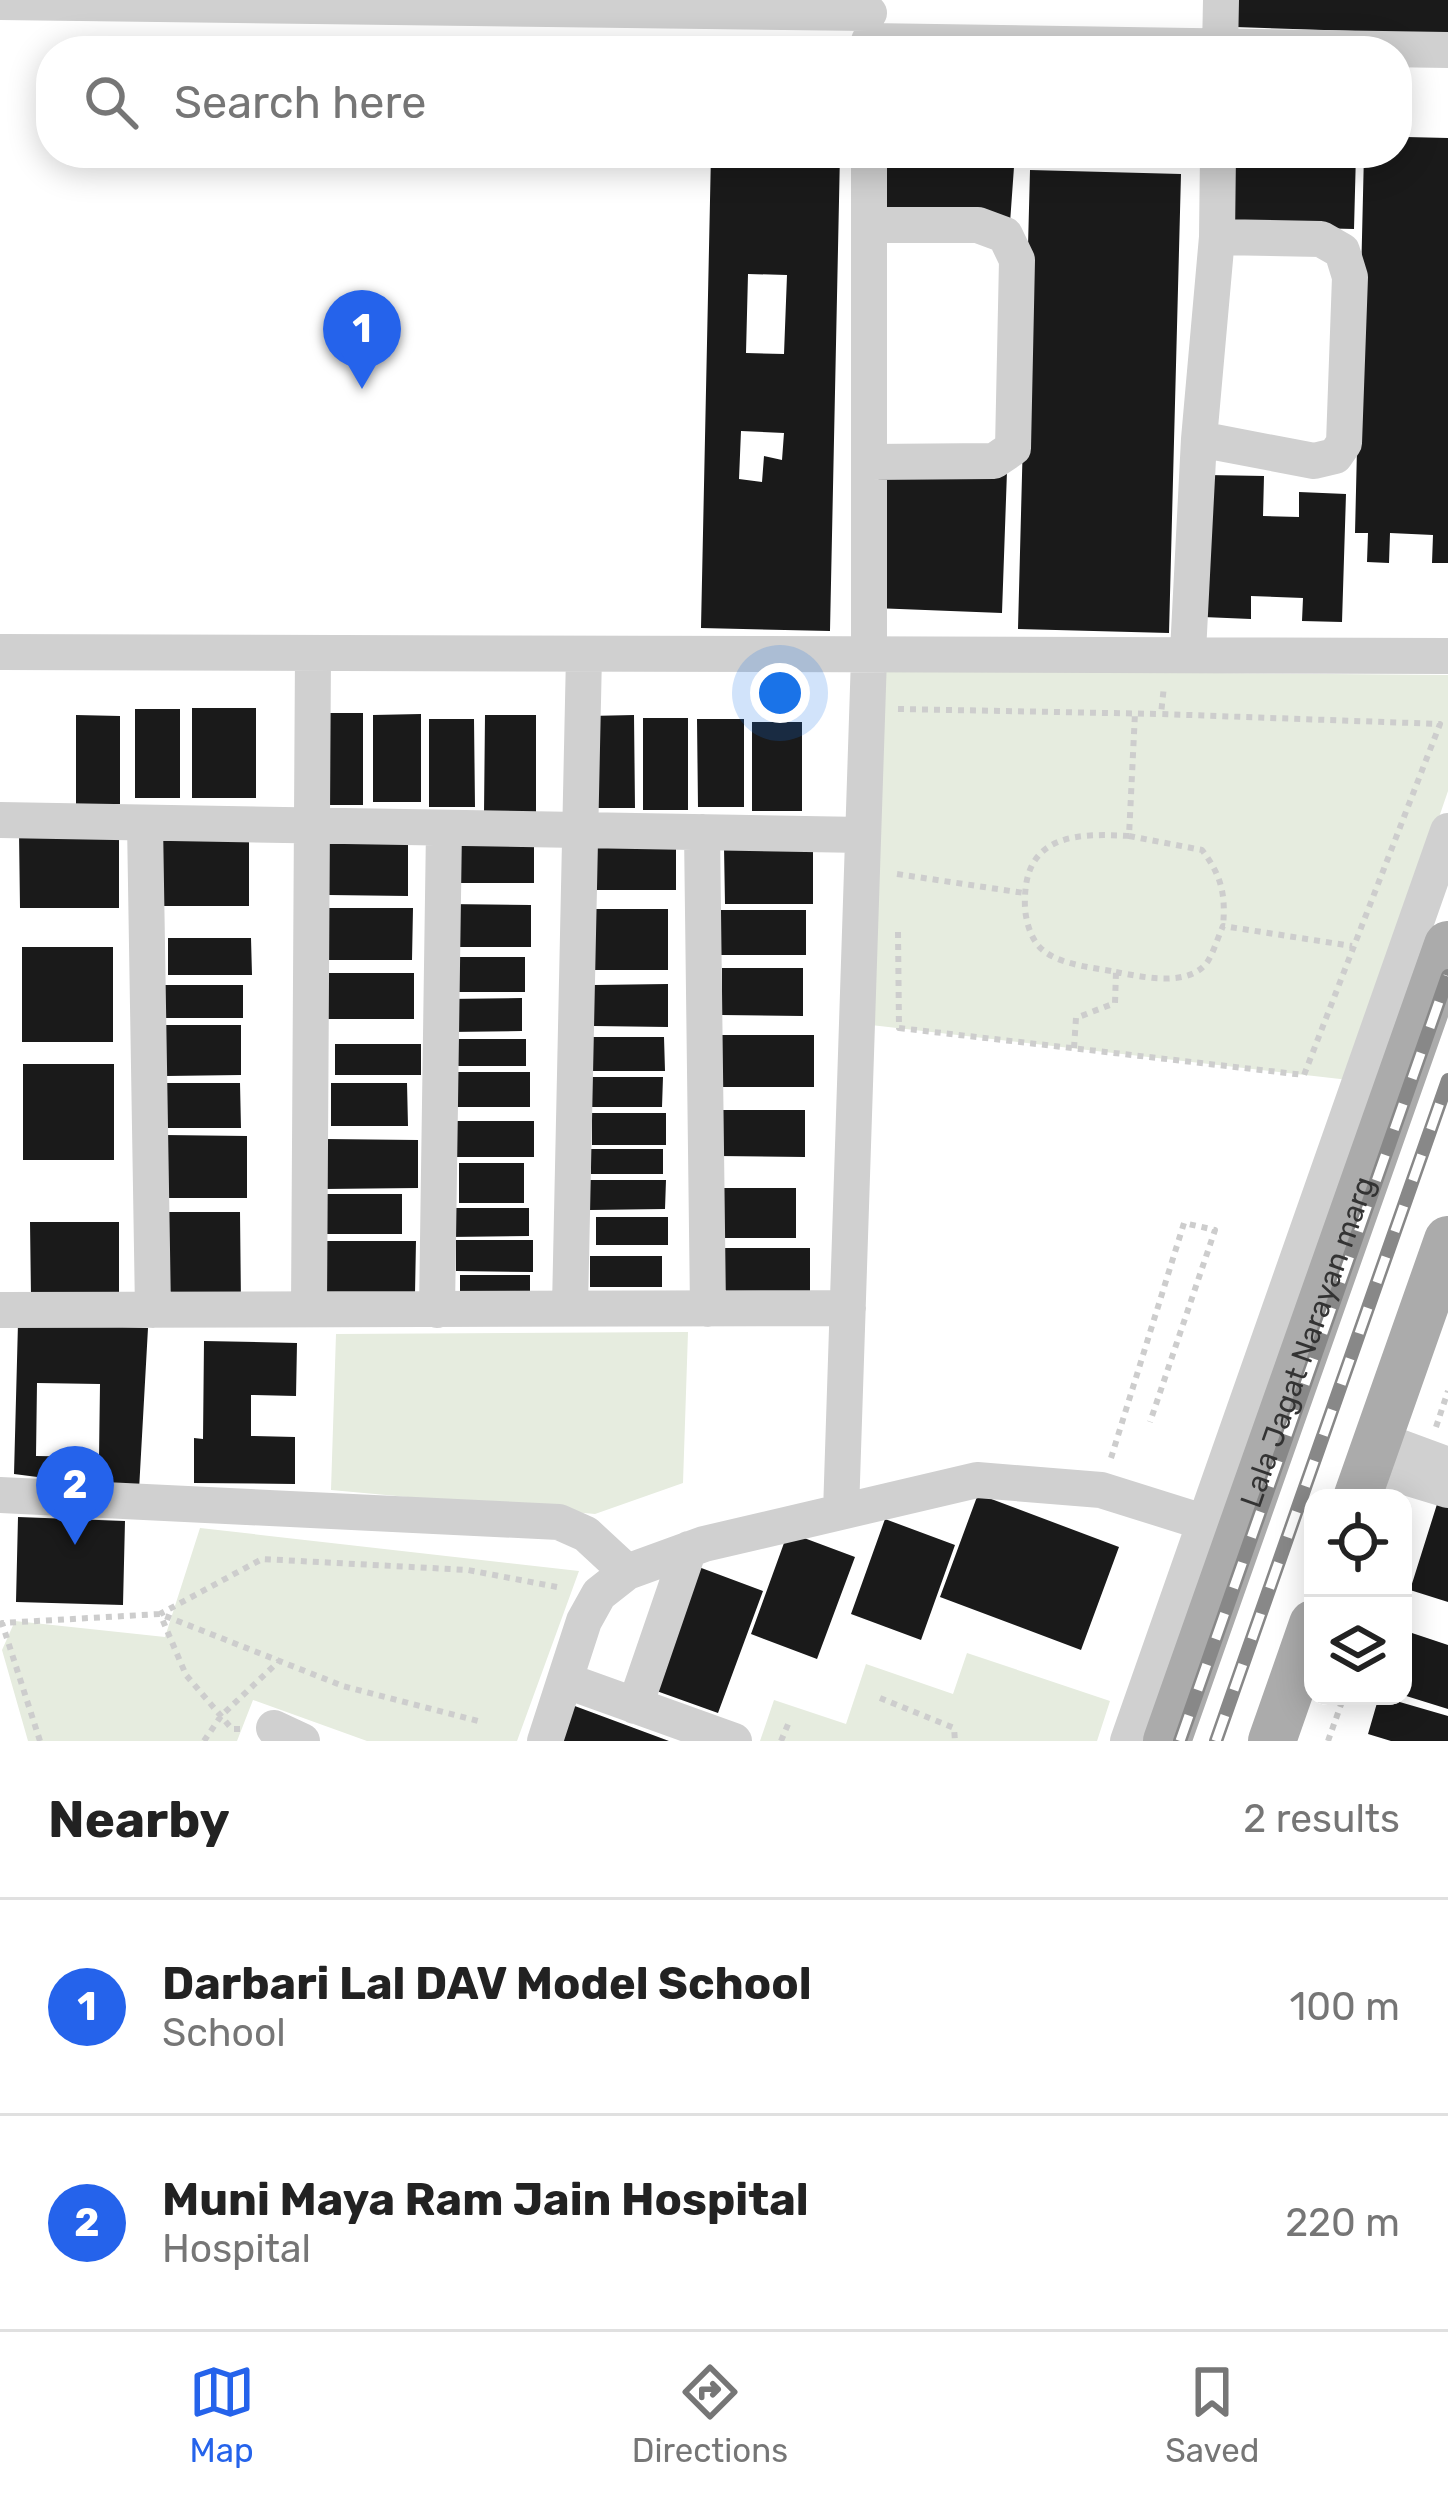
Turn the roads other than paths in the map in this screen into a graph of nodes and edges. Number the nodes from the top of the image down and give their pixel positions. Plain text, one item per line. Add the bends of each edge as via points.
1 (1221, 0) edge
2 (0, 2) edge
3 (325, 3) edge
4 (597, 5) edge
5 (869, 26) edge
6 (1022, 36) edge
7 (1220, 36) edge
8 (1412, 50) edge
9 (1448, 50) edge
10 (869, 168) edge
11 (1218, 168) edge
12 (869, 225) junction
13 (1217, 237) junction
14 (1199, 439) junction
15 (869, 462) junction
16 (0, 652) edge
17 (1178, 652) junction
18 (313, 653) junction
19 (584, 655) junction
20 (869, 656) junction
21 (1448, 656) edge
22 (0, 820) edge
23 (145, 824) junction
24 (312, 826) junction
25 (444, 829) junction
26 (583, 830) junction
27 (1448, 831) edge
28 (702, 832) junction
29 (863, 835) junction
30 (1448, 946) edge
31 (1448, 1240) edge
32 (570, 1307) junction
33 (848, 1308) junction
34 (309, 1309) junction
35 (708, 1309) junction
36 (0, 1310) edge
37 (153, 1310) junction
38 (437, 1310) junction
39 (1448, 1465) edge
40 (1368, 1468) edge
41 (1448, 1490) edge
42 (0, 1495) edge
43 (841, 1511) junction
44 (1221, 1528) junction
45 (689, 1550) junction
46 (627, 1572) junction
47 (1304, 1650) edge
48 (567, 1681) junction
49 (635, 1706) junction
50 (545, 1741) edge
51 (734, 1741) edge
52 (1128, 1741) edge
53 (1167, 1741) edge
54 (1272, 1741) edge

1 - 7 street
2 - 3 street
3 - 4 street
4 - 5 street
5 - 6 street
8 - 9 street
10 - 12 street
11 - 13 street
12 - 15 street
12 - 15 street via 978,225 1005,235 1017,260 1009,454 994,461
13 - 14 street
13 - 14 street via 1321,239 1342,250 1350,277 1344,443 1335,457 1314,461
14 - 17 street
15 - 20 street
16 - 18 street
17 - 20 street
17 - 21 street
18 - 19 street
18 - 24 street
19 - 20 street
19 - 26 street
20 - 29 street
22 - 23 street
23 - 24 street
23 - 37 street
24 - 25 street
24 - 34 street
25 - 26 street
25 - 38 street
26 - 28 street
26 - 32 street
27 - 44 street
28 - 29 street
28 - 35 street
29 - 33 street
30 - 44 main road, Lala Jagat Narayan marg
31 - 40 main road
32 - 35 street
32 - 38 street
33 - 35 street
33 - 43 street
34 - 37 street
34 - 38 street
36 - 37 street
39 - 40 street
40 - 41 street
42 - 46 street via 559,1522 586,1534
43 - 44 street via 977,1480 1101,1490
43 - 45 street
44 - 52 street
44 - 53 main road, Lala Jagat Narayan marg
45 - 46 street
45 - 49 street
46 - 48 street via 599,1594 584,1621
47 - 54 main road
48 - 49 street
48 - 50 street
49 - 51 street

